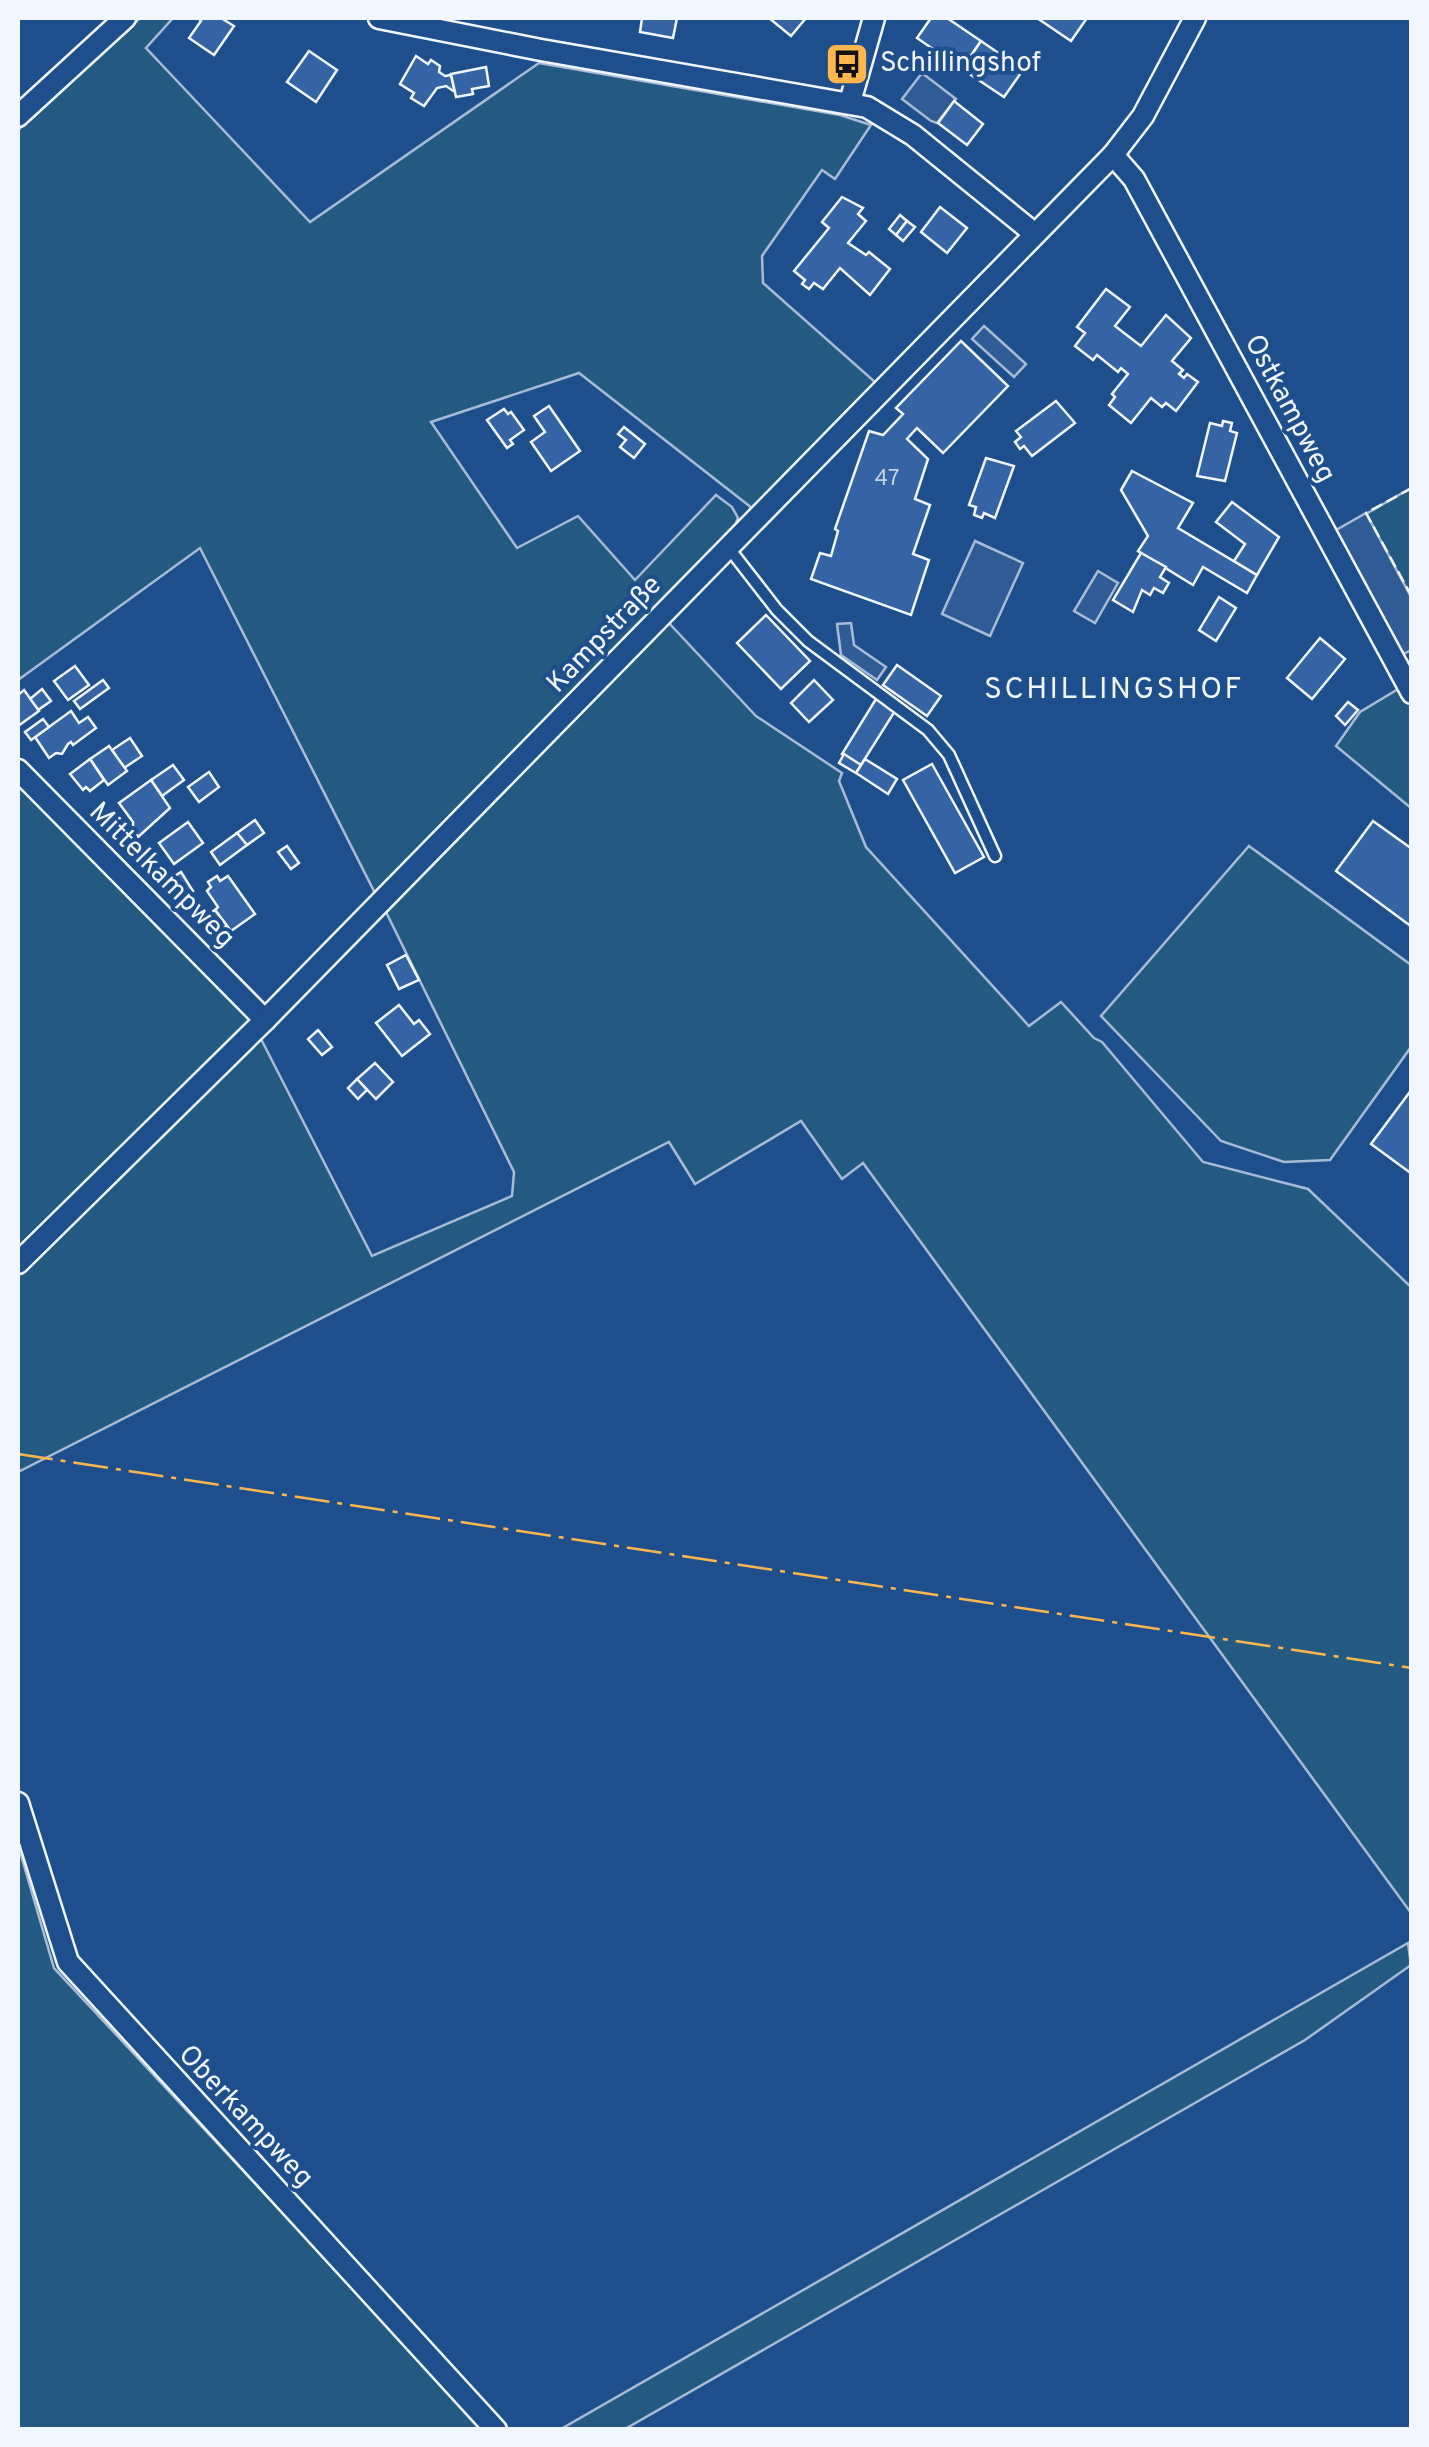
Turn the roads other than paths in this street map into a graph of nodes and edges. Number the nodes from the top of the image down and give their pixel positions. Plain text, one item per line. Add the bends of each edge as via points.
1 (125, 18) edge
2 (379, 18) edge
3 (874, 18) edge
4 (1196, 18) edge
5 (850, 102) junction
6 (18, 116) edge
7 (1113, 155) junction
8 (1035, 234) junction
9 (728, 547) junction
10 (1412, 692) edge
11 (18, 770) edge
12 (995, 856) dead end
13 (265, 1020) junction
14 (18, 1262) edge
15 (18, 1803) edge
16 (496, 2430) edge

1 - 6 street
2 - 5 street
3 - 5 street
4 - 7 street, Kampstraße via 1143,116
5 - 8 street via 914,135
7 - 8 street, Kampstraße
7 - 10 street, Ostkampweg via 1134,179
8 - 9 street, Kampstraße
9 - 12 lane via 808,642 928,730 949,755
9 - 13 street, Kampstraße
11 - 13 street, Mittelkampweg
13 - 14 street, Kampstraße
15 - 16 street, Oberkampweg via 68,1962

